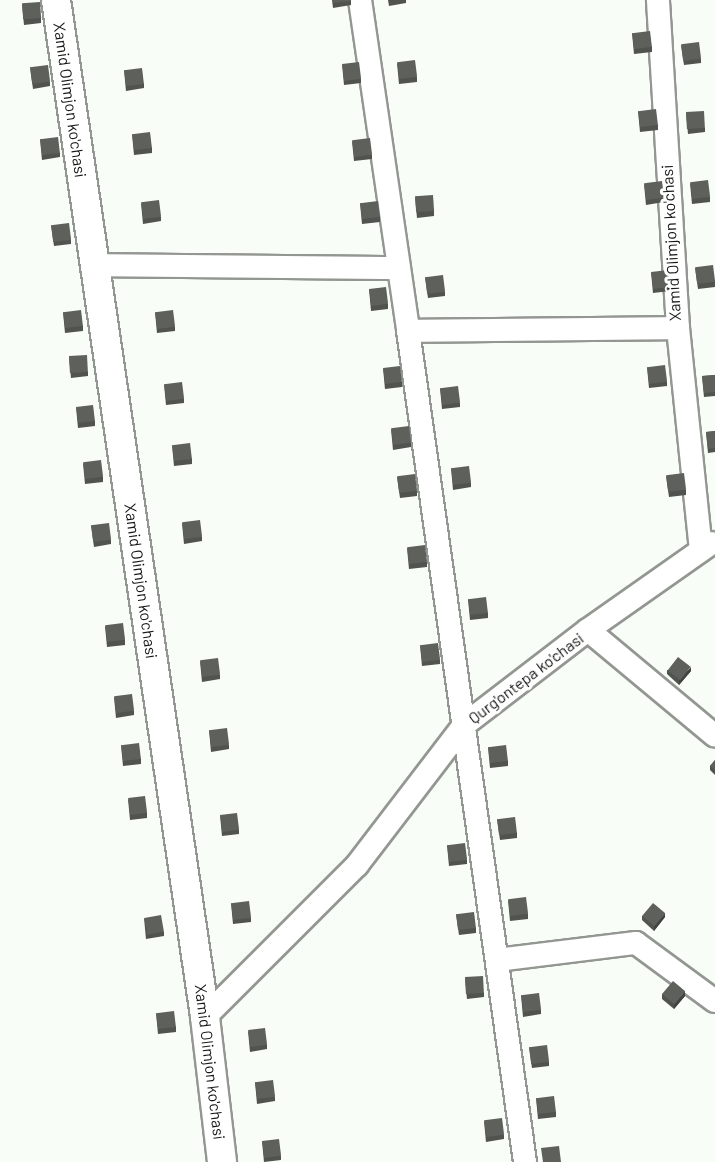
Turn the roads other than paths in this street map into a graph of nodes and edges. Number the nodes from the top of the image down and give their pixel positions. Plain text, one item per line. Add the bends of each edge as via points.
1 (56, 0) edge
2 (360, 0) edge
3 (658, 0) edge
4 (94, 265) junction
5 (399, 268) junction
6 (678, 328) junction
7 (408, 331) junction
8 (708, 545) edge
9 (588, 630) junction
10 (464, 725) junction
11 (715, 736) edge
12 (497, 960) junction
13 (715, 1001) edge
14 (206, 1017) junction
15 (222, 1162) edge
16 (525, 1162) edge

1 - 4 main road, Xamid Olimjon ko'chasi
2 - 5 street
3 - 6 street, Xamid Olimjon ko'chasi
4 - 5 street
4 - 14 main road, Xamid Olimjon ko'chasi
5 - 7 street
6 - 7 street, Xamid Olimjon ko'chasi
6 - 8 street
7 - 10 street
8 - 9 street, Qurg'ontepa ko'chasi
9 - 10 street, Qurg'ontepa ko'chasi
9 - 11 street, Qurg'ontepa ko'chasi
10 - 12 street
10 - 14 street, Qurg'ontepa ko'chasi via 357,865
12 - 13 street via 636,944
12 - 16 street
14 - 15 main road, Xamid Olimjon ko'chasi

